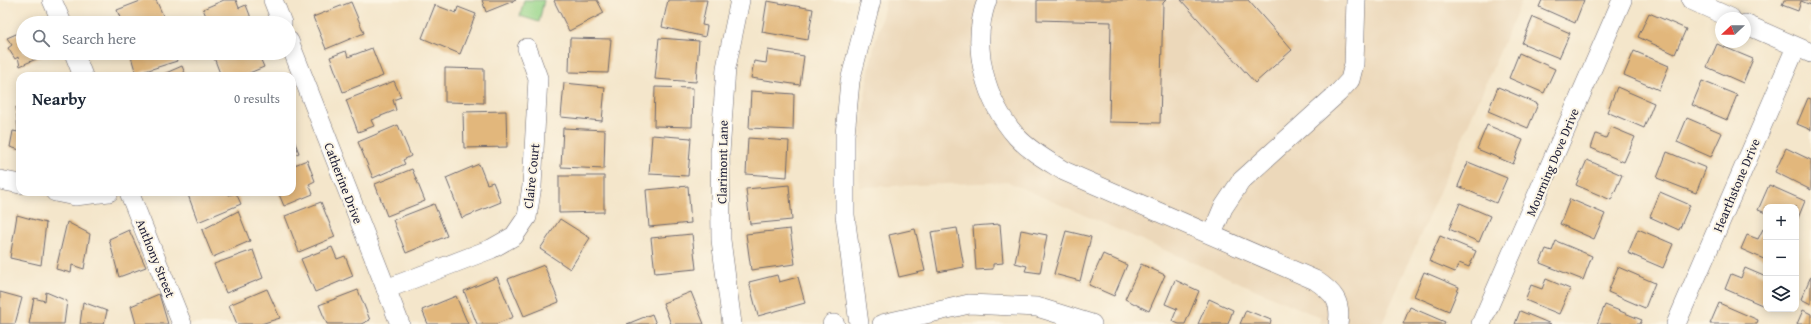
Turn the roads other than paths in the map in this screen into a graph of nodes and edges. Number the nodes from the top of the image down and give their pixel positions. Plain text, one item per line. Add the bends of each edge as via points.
1 (52, 0) edge
2 (273, 0) edge
3 (740, 0) edge
4 (871, 0) edge
5 (988, 0) edge
6 (1356, 0) edge
7 (1622, 0) edge
8 (1691, 0) edge
9 (1718, 12) edge
10 (59, 16) edge
11 (279, 16) edge
12 (1751, 27) edge
13 (526, 48) dead end
14 (1804, 50) edge
15 (296, 59) edge
16 (77, 60) edge
17 (81, 72) edge
18 (0, 180) edge
19 (16, 183) edge
20 (131, 196) edge
21 (1212, 234) junction
22 (386, 289) junction
23 (182, 324) edge
24 (400, 324) edge
25 (732, 324) edge
26 (832, 324) edge
27 (835, 324) edge
28 (859, 324) edge
29 (882, 324) edge
30 (1092, 324) edge
31 (1338, 324) edge
32 (1481, 324) edge
33 (1676, 324) edge

1 - 10 street
2 - 11 street
3 - 25 street, Clarimont Lane via 726,68 720,153 721,240
4 - 28 street via 850,81 845,135 845,215
5 - 21 street via 981,28 984,75 991,97 1018,138 1040,157 1064,171
6 - 21 street via 1354,64 1350,80 1240,181 1223,208
7 - 32 street, Mourning Dove Drive
8 - 9 street
12 - 14 street
13 - 22 street, Claire Court via 538,78 532,186 527,217 514,236 491,249
14 - 33 street, Hearthstone Drive
15 - 22 street, Catherine Drive
16 - 17 street
18 - 19 street
20 - 23 street, Anthony Street
21 - 31 street via 1315,280 1329,289 1338,303
22 - 24 street, Catherine Drive
26 - 27 street
29 - 30 street via 969,304 1037,307

